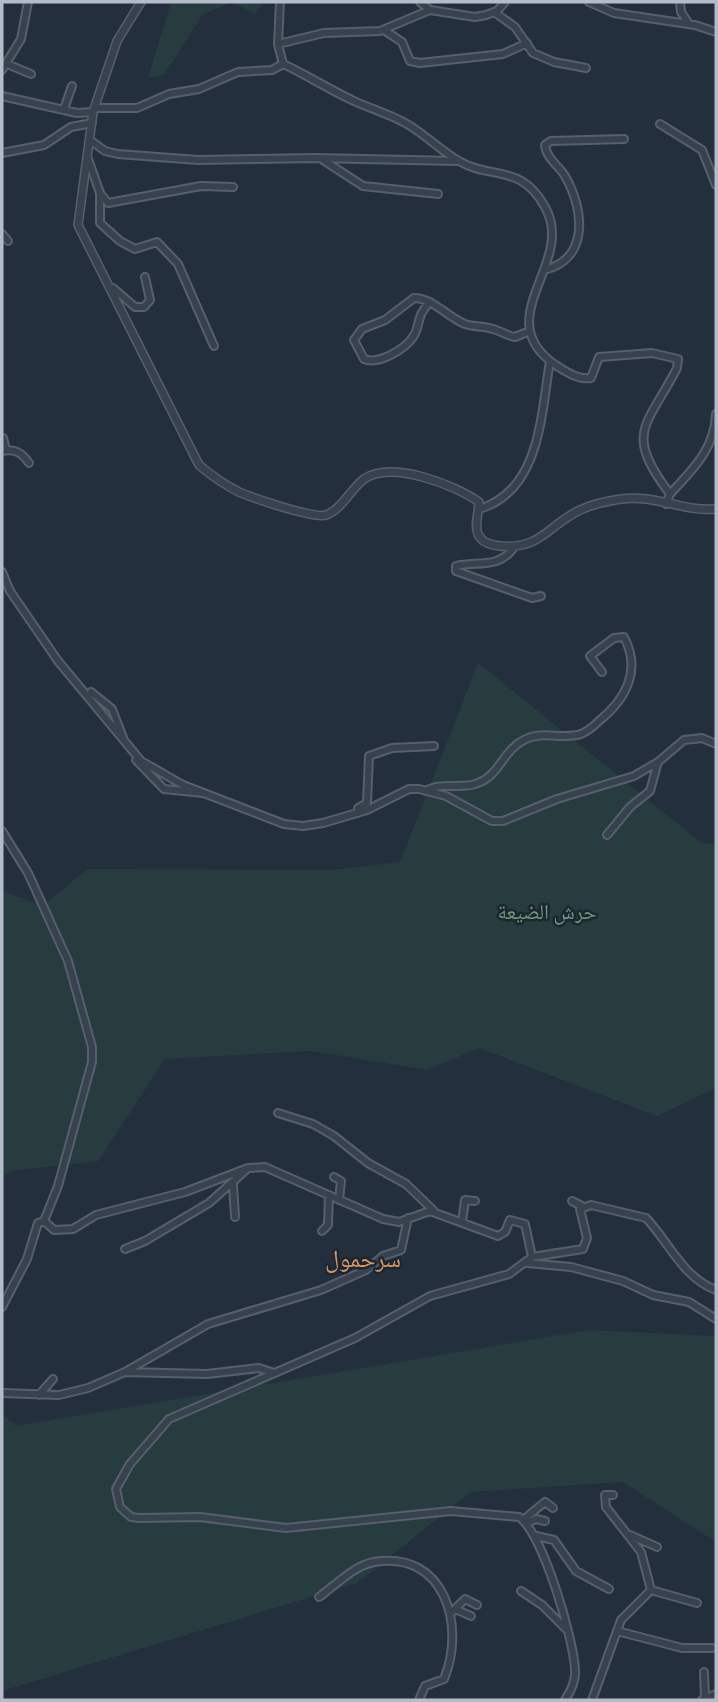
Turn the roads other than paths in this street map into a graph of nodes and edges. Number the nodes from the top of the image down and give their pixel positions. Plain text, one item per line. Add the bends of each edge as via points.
1 (28, 2) edge
2 (141, 2) edge
3 (280, 2) edge
4 (420, 2) edge
5 (506, 2) edge
6 (589, 2) edge
7 (680, 2) edge
8 (430, 10) junction
9 (494, 12) junction
10 (695, 25) junction
11 (384, 30) junction
12 (716, 32) edge
13 (527, 43) junction
14 (278, 44) junction
15 (283, 64) junction
16 (4, 67) edge
17 (586, 68) dead end
18 (31, 74) dead end
19 (72, 86) dead end
20 (2, 96) edge
21 (64, 109) junction
22 (95, 110) junction
23 (92, 123) junction
24 (660, 124) dead end
25 (624, 139) dead end
26 (91, 141) junction
27 (2, 153) edge
28 (88, 159) junction
29 (321, 159) junction
30 (459, 161) junction
31 (716, 185) edge
32 (233, 187) dead end
33 (100, 193) junction
34 (438, 194) dead end
35 (2, 234) edge
36 (8, 241) dead end
37 (544, 270) junction
38 (145, 277) dead end
39 (113, 288) junction
40 (430, 302) junction
41 (530, 331) junction
42 (214, 345) dead end
43 (550, 361) junction
44 (716, 414) edge
45 (3, 438) edge
46 (4, 451) edge
47 (29, 463) dead end
48 (670, 494) junction
49 (667, 504) junction
50 (479, 509) junction
51 (716, 509) edge
52 (514, 547) junction
53 (2, 572) edge
54 (541, 596) dead end
55 (602, 672) dead end
56 (91, 692) dead end
57 (716, 744) edge
58 (126, 745) junction
59 (434, 746) dead end
60 (134, 755) junction
61 (658, 762) junction
62 (426, 791) junction
63 (205, 793) junction
64 (358, 813) junction
65 (2, 831) edge
66 (607, 835) dead end
67 (278, 1112) dead end
68 (248, 1168) junction
69 (334, 1177) dead end
70 (233, 1184) junction
71 (329, 1195) junction
72 (339, 1200) junction
73 (475, 1200) dead end
74 (572, 1201) dead end
75 (582, 1206) junction
76 (435, 1212) junction
77 (235, 1217) dead end
78 (408, 1218) junction
79 (44, 1221) junction
80 (462, 1222) junction
81 (322, 1231) dead end
82 (125, 1249) dead end
83 (529, 1260) junction
84 (716, 1290) edge
85 (2, 1307) edge
86 (716, 1320) edge
87 (125, 1372) junction
88 (274, 1373) junction
89 (52, 1379) dead end
90 (2, 1393) edge
91 (39, 1395) junction
92 (612, 1495) dead end
93 (553, 1508) dead end
94 (525, 1521) junction
95 (545, 1521) dead end
96 (630, 1535) junction
97 (536, 1536) junction
98 (657, 1547) dead end
99 (609, 1589) dead end
100 (651, 1590) junction
101 (521, 1591) dead end
102 (319, 1597) dead end
103 (697, 1602) dead end
104 (477, 1605) dead end
105 (452, 1610) junction
106 (471, 1616) dead end
107 (568, 1630) junction
108 (617, 1631) junction
109 (712, 1648) dead end
110 (704, 1672) dead end
111 (716, 1694) edge
112 (419, 1700) edge
113 (565, 1700) edge
114 (592, 1700) edge
115 (704, 1700) edge

1 - 16 street via 21,39
2 - 22 street via 117,41
3 - 14 street
4 - 8 street
5 - 9 street
6 - 10 street via 621,15
7 - 10 street via 685,19
8 - 9 street via 475,17
8 - 11 street
9 - 13 street
10 - 12 street
11 - 13 street via 402,42 410,61 420,63 503,54
11 - 14 street via 324,33
13 - 17 street via 543,58
14 - 15 street
15 - 22 street via 272,70 238,72 137,108
15 - 30 street via 406,123
16 - 18 street
19 - 21 street
20 - 21 street
21 - 22 street via 88,114
22 - 23 street
23 - 26 street
23 - 27 street via 71,127 38,147
24 - 31 street via 702,150
25 - 37 street via 551,141 545,145 547,155 569,184 581,224 572,253 556,267
26 - 28 street
26 - 29 street via 118,154 198,160
28 - 33 street
28 - 39 street via 78,225
29 - 30 street
29 - 34 street via 363,186
30 - 37 street via 507,174 533,189 552,223
32 - 33 street via 201,186 111,203
33 - 42 street via 100,222 120,241 135,248 157,242 178,264
35 - 36 street
37 - 41 street via 529,306
38 - 39 street via 150,300 144,307 135,307
39 - 50 street via 200,465 213,477 241,493 318,517 334,511 365,479 394,472 458,489 479,502
40 - 40 street via 410,300 385,320 357,333 354,340 364,359 385,358 410,340 418,317
40 - 41 street via 469,325 515,337
41 - 43 street
43 - 48 street via 586,379 592,378 598,357 652,353 678,359 648,419 642,444 645,458
43 - 50 street via 528,467 510,492
44 - 48 street via 706,452
45 - 46 street
46 - 47 street via 23,454
48 - 49 street
49 - 51 street via 697,511
49 - 52 street via 632,498 591,505 540,540
50 - 52 street via 480,538 492,545
52 - 54 street via 494,563 464,564 456,566 456,571 532,598
53 - 58 street via 58,661
55 - 62 street via 590,656 614,638 624,637 630,661 626,694 592,727 577,734 532,736 516,745 488,779 472,786
56 - 58 street via 112,709
57 - 61 street via 689,738
58 - 60 street
59 - 64 street via 393,748 369,756 367,803
60 - 63 street via 165,777
60 - 63 street via 164,789
61 - 62 street via 617,783 557,799 503,821 492,821 453,799
61 - 66 street via 649,791
62 - 64 street via 409,789
63 - 64 street via 296,826
65 - 79 street via 32,881 68,961 92,1047 92,1062 58,1186
67 - 76 street via 334,1136 368,1163 406,1184
68 - 70 street
68 - 71 street via 279,1171
68 - 79 street via 185,1192 96,1215 68,1230 54,1230
69 - 72 street via 341,1181
70 - 77 street
70 - 82 street via 192,1213
71 - 72 street
71 - 81 street via 328,1225
72 - 78 street via 383,1219 399,1222
73 - 80 street via 465,1200
74 - 75 street
75 - 83 street via 580,1219 586,1224 587,1238 583,1249
75 - 84 street via 646,1218 697,1280
76 - 78 street
76 - 80 street
78 - 87 street via 401,1250 344,1281 298,1299 208,1324
79 - 85 street via 38,1223 27,1259
80 - 83 street via 498,1237 510,1220 521,1222
83 - 86 street via 571,1267 690,1302
83 - 88 street via 505,1276 430,1296 355,1338
87 - 88 street via 207,1374 259,1368
87 - 91 street via 88,1388
88 - 94 street via 181,1413 159,1428 121,1478 116,1489 120,1507 139,1518 200,1517 286,1528 451,1511 493,1513
89 - 91 street
90 - 91 street
92 - 96 street via 605,1494 606,1507
93 - 94 street via 545,1502
94 - 95 street
94 - 97 street
96 - 98 street
96 - 100 street via 641,1552
97 - 99 street via 554,1540 576,1570
97 - 107 street
100 - 103 street
100 - 108 street via 624,1615
101 - 107 street
102 - 105 street via 356,1569 373,1563 405,1564 432,1577
104 - 105 street via 465,1599
105 - 106 street
105 - 112 street via 450,1664 444,1679 425,1686
107 - 113 street via 575,1680
108 - 109 street via 682,1648
108 - 114 street
110 - 115 street
111 - 115 street

